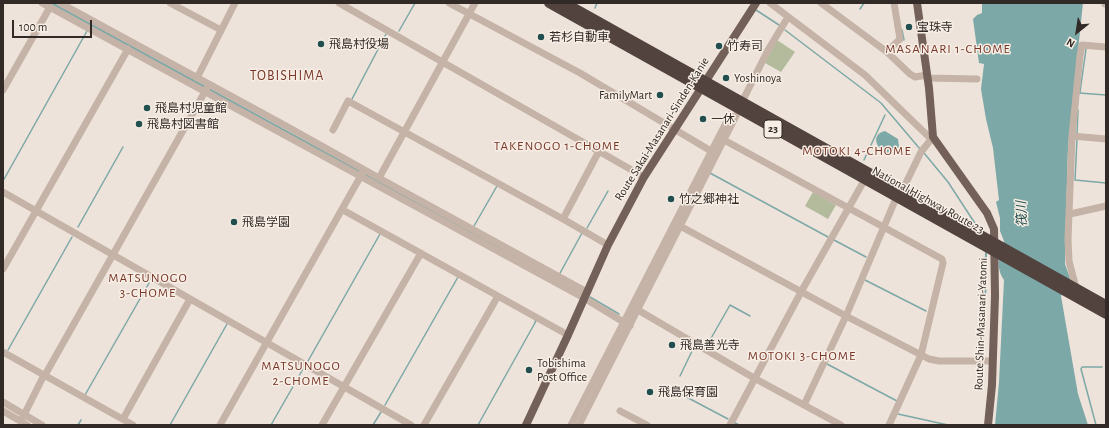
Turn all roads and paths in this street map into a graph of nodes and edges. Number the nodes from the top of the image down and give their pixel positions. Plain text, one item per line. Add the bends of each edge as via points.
1 (42, 3) edge
2 (60, 3) edge
3 (170, 3) edge
4 (235, 3) edge
5 (339, 3) edge
6 (449, 3) edge
7 (475, 3) edge
8 (549, 3) edge
9 (564, 3) edge
10 (756, 3) edge
11 (770, 3) edge
12 (821, 3) edge
13 (894, 3) edge
14 (917, 3) edge
15 (50, 7) junction
16 (469, 14) junction
17 (788, 17) junction
18 (220, 30) junction
19 (1106, 47) edge
20 (128, 50) junction
21 (887, 52) junction
22 (442, 62) junction
23 (927, 76) junction
24 (196, 78) junction
25 (977, 79) dead end
26 (209, 84) junction
27 (704, 85) junction
28 (3, 90) edge
29 (205, 92) junction
30 (744, 98) dead end
31 (288, 127) junction
32 (333, 130) dead end
33 (675, 130) junction
34 (404, 132) junction
35 (285, 134) junction
36 (1072, 136) junction
37 (933, 137) junction
38 (1106, 139) edge
39 (724, 140) junction
40 (599, 151) junction
41 (711, 151) junction
42 (362, 173) junction
43 (379, 178) junction
44 (644, 178) junction
45 (865, 179) junction
46 (904, 187) dead end
47 (3, 192) edge
48 (894, 203) dead end
49 (1106, 206) edge
50 (848, 208) junction
51 (343, 210) junction
52 (36, 211) junction
53 (1070, 214) junction
54 (563, 219) junction
55 (680, 226) junction
56 (883, 227) junction
57 (608, 245) junction
58 (996, 248) junction
59 (421, 253) junction
60 (113, 254) junction
61 (3, 269) edge
62 (1072, 289) junction
63 (801, 292) junction
64 (586, 295) junction
65 (498, 296) junction
66 (190, 299) junction
67 (1106, 305) edge
68 (638, 310) junction
69 (1106, 314) edge
70 (846, 316) junction
71 (627, 324) junction
72 (568, 336) junction
73 (266, 343) junction
74 (3, 352) edge
75 (921, 355) junction
76 (992, 361) junction
77 (45, 375) junction
78 (754, 378) junction
79 (344, 387) junction
80 (3, 402) edge
81 (804, 405) junction
82 (3, 411) edge
83 (620, 411) dead end
84 (123, 419) junction
85 (22, 420) edge
86 (633, 422) edge
87 (42, 425) edge
88 (133, 425) edge
89 (220, 425) edge
90 (322, 425) edge
91 (411, 425) edge
92 (424, 425) edge
93 (526, 425) edge
94 (571, 425) edge
95 (579, 425) edge
96 (646, 425) edge
97 (730, 425) edge
98 (842, 425) edge
99 (889, 425) edge
100 (988, 425) edge

1 - 15 street
2 - 24 street
3 - 18 street
4 - 18 street
5 - 22 street
6 - 16 street
7 - 16 street
8 - 27 highway, National Highway Route 23 / 23
9 - 27 highway, National Highway Route 23 / 23
10 - 27 main road, Route Sakai-Masanari-Sinden-Kanie
11 - 17 street
12 - 21 street
13 - 21 street via 900,39
14 - 23 main road, Route Shin-Masanari-Yatomi
15 - 20 street
15 - 28 street
16 - 22 street
16 - 33 street via 580,74
17 - 30 street
17 - 37 street via 866,75 929,137
18 - 24 street
19 - 36 street via 1082,45
20 - 29 street
20 - 52 street
21 - 23 street via 915,77
22 - 34 street
22 - 40 street
23 - 25 street
23 - 37 main road, Route Shin-Masanari-Yatomi
24 - 26 street
26 - 29 street
26 - 31 street
27 - 33 main road, Route Sakai-Masanari-Sinden-Kanie
27 - 45 highway, National Highway Route 23 / 23
27 - 58 highway, National Highway Route 23 / 23
29 - 35 street
29 - 60 street
31 - 35 street
31 - 42 street
32 - 34 street via 348,101
33 - 41 street
33 - 44 main road, Route Sakai-Masanari-Sinden-Kanie
34 - 43 street
34 - 54 street
35 - 42 street
36 - 38 street
36 - 53 street
37 - 46 street via 922,150
37 - 58 main road, Route Shin-Masanari-Yatomi via 987,213 994,229
39 - 41 street via 733,114
39 - 50 street
39 - 55 street
40 - 44 street
40 - 54 street
41 - 71 street
42 - 43 street
42 - 51 street
42 - 64 street
43 - 64 street
44 - 57 main road, Route Sakai-Masanari-Sinden-Kanie
45 - 50 street
45 - 58 highway, National Highway Route 23 / 23
47 - 52 street
48 - 56 street
49 - 53 street
50 - 56 street
50 - 63 street
51 - 59 street
51 - 73 street
52 - 60 street
52 - 61 street
53 - 62 street via 1068,240
54 - 57 street
55 - 63 street
55 - 68 street
56 - 70 street
56 - 75 street via 942,259
57 - 64 main road, Route Sakai-Masanari-Sinden-Kanie
58 - 62 highway, National Highway Route 23 / 23
58 - 76 main road, Route Shin-Masanari-Yatomi
59 - 65 street
59 - 79 street
60 - 66 street
60 - 77 street
62 - 67 highway, National Highway Route 23 / 23
62 - 69 highway, National Highway Route 23 / 23
63 - 70 street
63 - 78 street
64 - 71 street
64 - 72 main road, Route Sakai-Masanari-Sinden-Kanie
65 - 72 street
65 - 92 street
66 - 73 street
66 - 84 street
68 - 71 street
68 - 78 street
70 - 75 street
70 - 81 street
71 - 94 street
71 - 95 street
72 - 93 main road, Route Sakai-Masanari-Sinden-Kanie
73 - 79 street
73 - 89 street
74 - 77 street
75 - 76 street via 939,361
75 - 99 street
76 - 100 main road, Route Shin-Masanari-Yatomi
77 - 84 street
77 - 85 street
78 - 81 street
78 - 97 street
79 - 90 street
79 - 91 street
80 - 85 street
81 - 98 street
82 - 85 street
83 - 86 street
84 - 88 street
85 - 87 street
86 - 96 street

